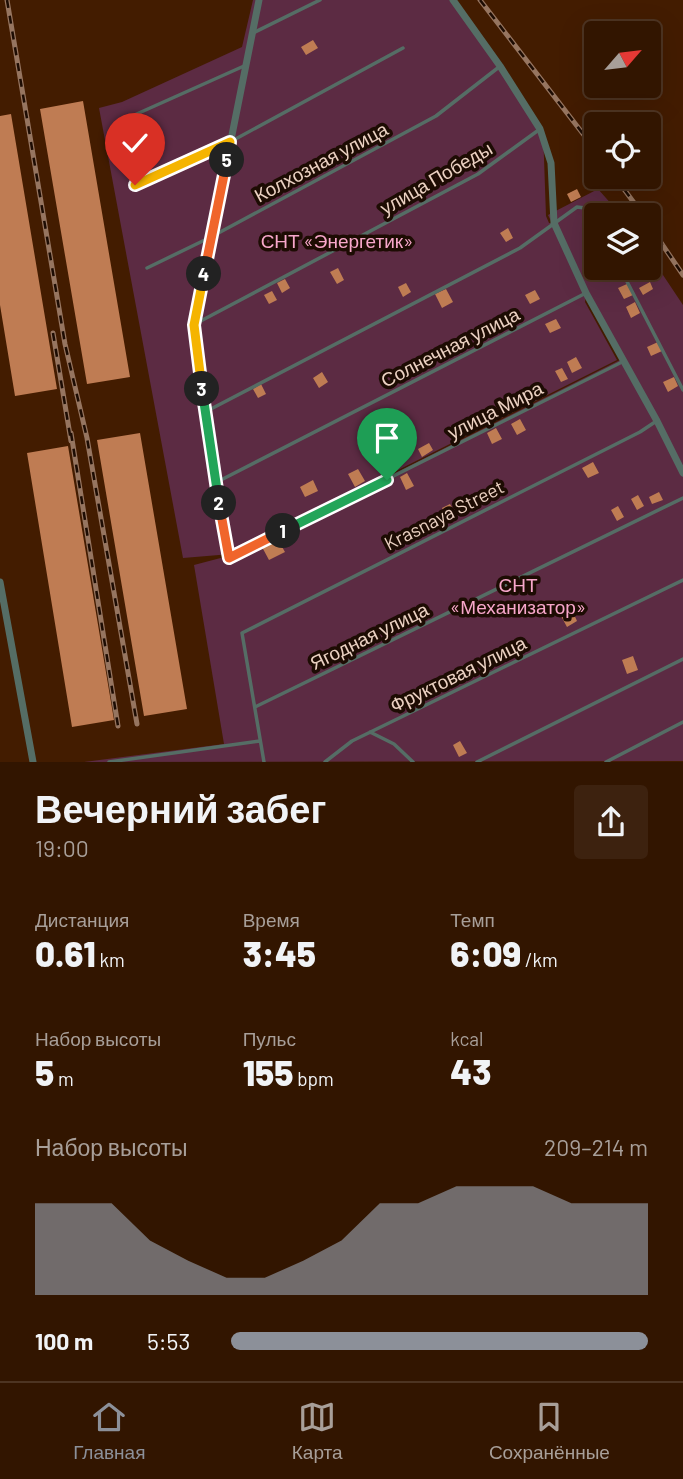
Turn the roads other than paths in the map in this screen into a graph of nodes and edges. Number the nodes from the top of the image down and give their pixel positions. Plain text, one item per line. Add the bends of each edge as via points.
1 (259, 0) edge
2 (320, 0) edge
3 (453, 0) edge
4 (252, 33) junction
5 (403, 48) dead end
6 (246, 65) junction
7 (500, 66) junction
8 (121, 121) dead end
9 (540, 129) junction
10 (230, 142) junction
11 (135, 185) dead end
12 (584, 208) edge
13 (554, 223) junction
14 (211, 237) junction
15 (147, 268) dead end
16 (626, 280) edge
17 (586, 293) junction
18 (194, 325) junction
19 (624, 361) junction
20 (683, 390) edge
21 (205, 412) junction
22 (657, 421) junction
23 (683, 473) edge
24 (216, 484) junction
25 (683, 498) edge
26 (229, 558) joint
27 (683, 580) edge
28 (0, 582) edge
29 (683, 659) edge
30 (255, 707) junction
31 (683, 722) edge
32 (370, 732) junction
33 (260, 741) junction
34 (33, 761) edge
35 (109, 761) edge
36 (264, 761) edge
37 (325, 761) edge
38 (413, 761) edge
39 (477, 761) edge
40 (606, 761) edge

1 - 4 street
2 - 4 lane
3 - 7 street
4 - 6 street
5 - 10 lane
6 - 8 lane
6 - 10 street
7 - 9 street
7 - 14 lane, Колхозная улица via 436,116
9 - 13 street via 551,163
9 - 18 lane, улица Победы via 478,174
10 - 11 lane
10 - 14 street
12 - 13 lane via 577,207
13 - 17 street
13 - 21 lane via 520,247
14 - 15 lane, Колхозная улица
14 - 18 street
16 - 20 lane
17 - 19 street
17 - 24 lane, Солнечная улица
18 - 21 street
19 - 22 street
19 - 26 lane, улица Мира
21 - 24 street
22 - 23 street
22 - 30 lane, Krasnaya Street via 242,633
24 - 26 street
25 - 30 lane, Ягодная улица
27 - 32 lane, Фруктовая улица
28 - 34 street
29 - 39 lane
30 - 33 lane
31 - 40 lane
32 - 37 lane, Фруктовая улица
32 - 38 lane
33 - 35 lane
33 - 36 lane

